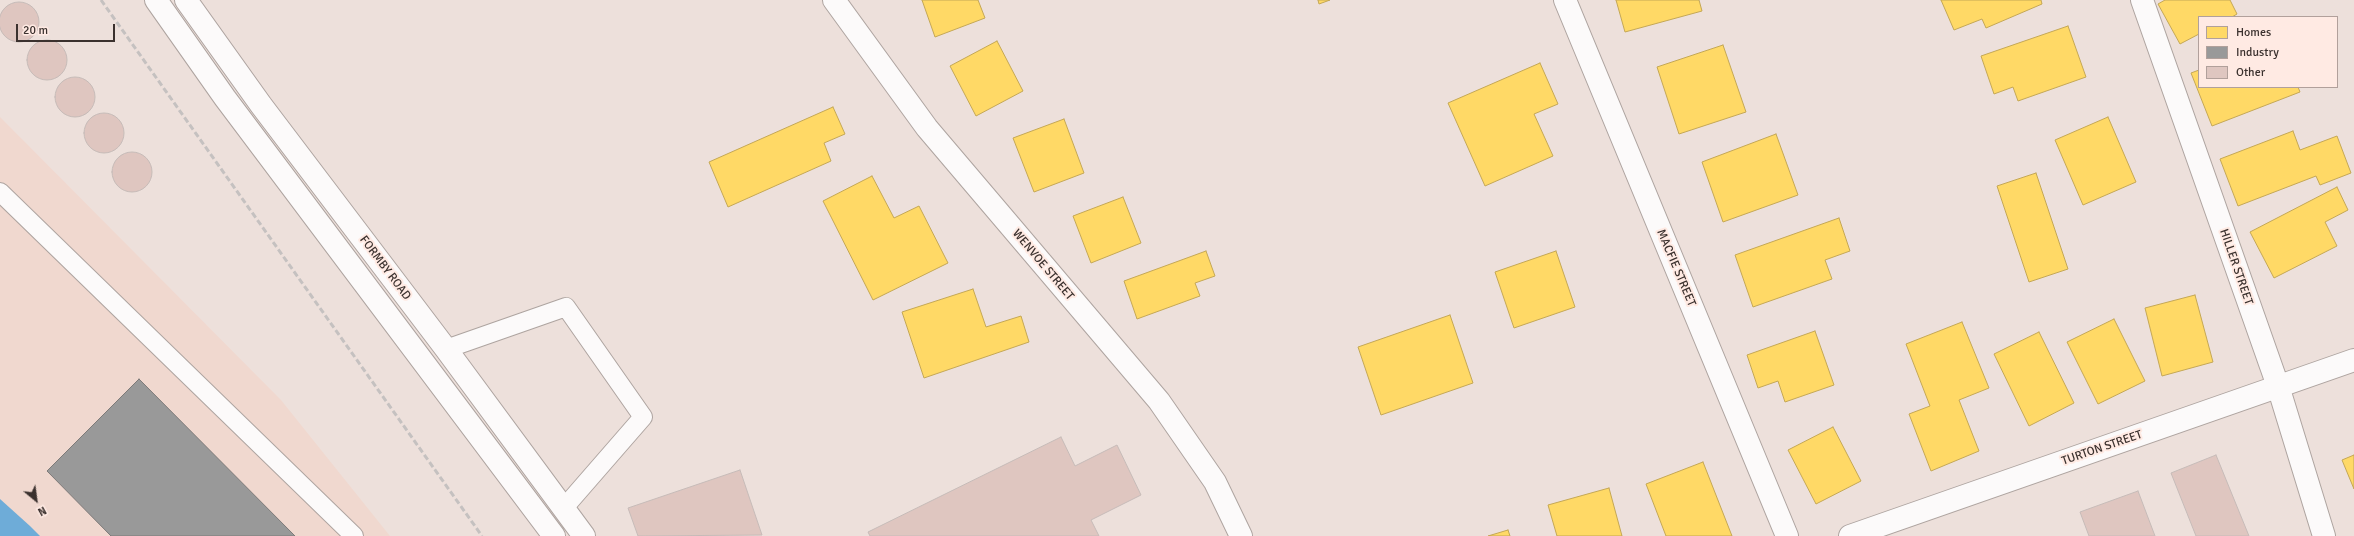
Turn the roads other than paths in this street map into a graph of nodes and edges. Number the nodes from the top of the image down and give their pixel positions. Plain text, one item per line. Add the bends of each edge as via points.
1 (156, 0) edge
2 (186, 0) edge
3 (834, 0) edge
4 (1565, 0) edge
5 (2142, 0) edge
6 (0, 192) edge
7 (446, 348) junction
8 (2354, 360) edge
9 (2278, 386) junction
10 (563, 509) junction
11 (354, 536) edge
12 (554, 536) edge
13 (584, 536) edge
14 (1241, 536) edge
15 (1787, 536) edge
16 (1850, 536) edge
17 (2324, 536) edge

1 - 12 street via 229,104
2 - 7 street, FORMBY ROAD via 261,105
3 - 14 street, WENVOE STREET via 927,128 1159,401 1215,482
4 - 15 street, MACFIE STREET
5 - 9 street, HILLER STREET
6 - 11 lane
7 - 10 street, FORMBY ROAD
7 - 10 lane via 566,307 642,417
8 - 9 street, TURTON STREET
9 - 16 street, TURTON STREET
9 - 17 street, HILLER STREET
10 - 13 street, FORMBY ROAD

